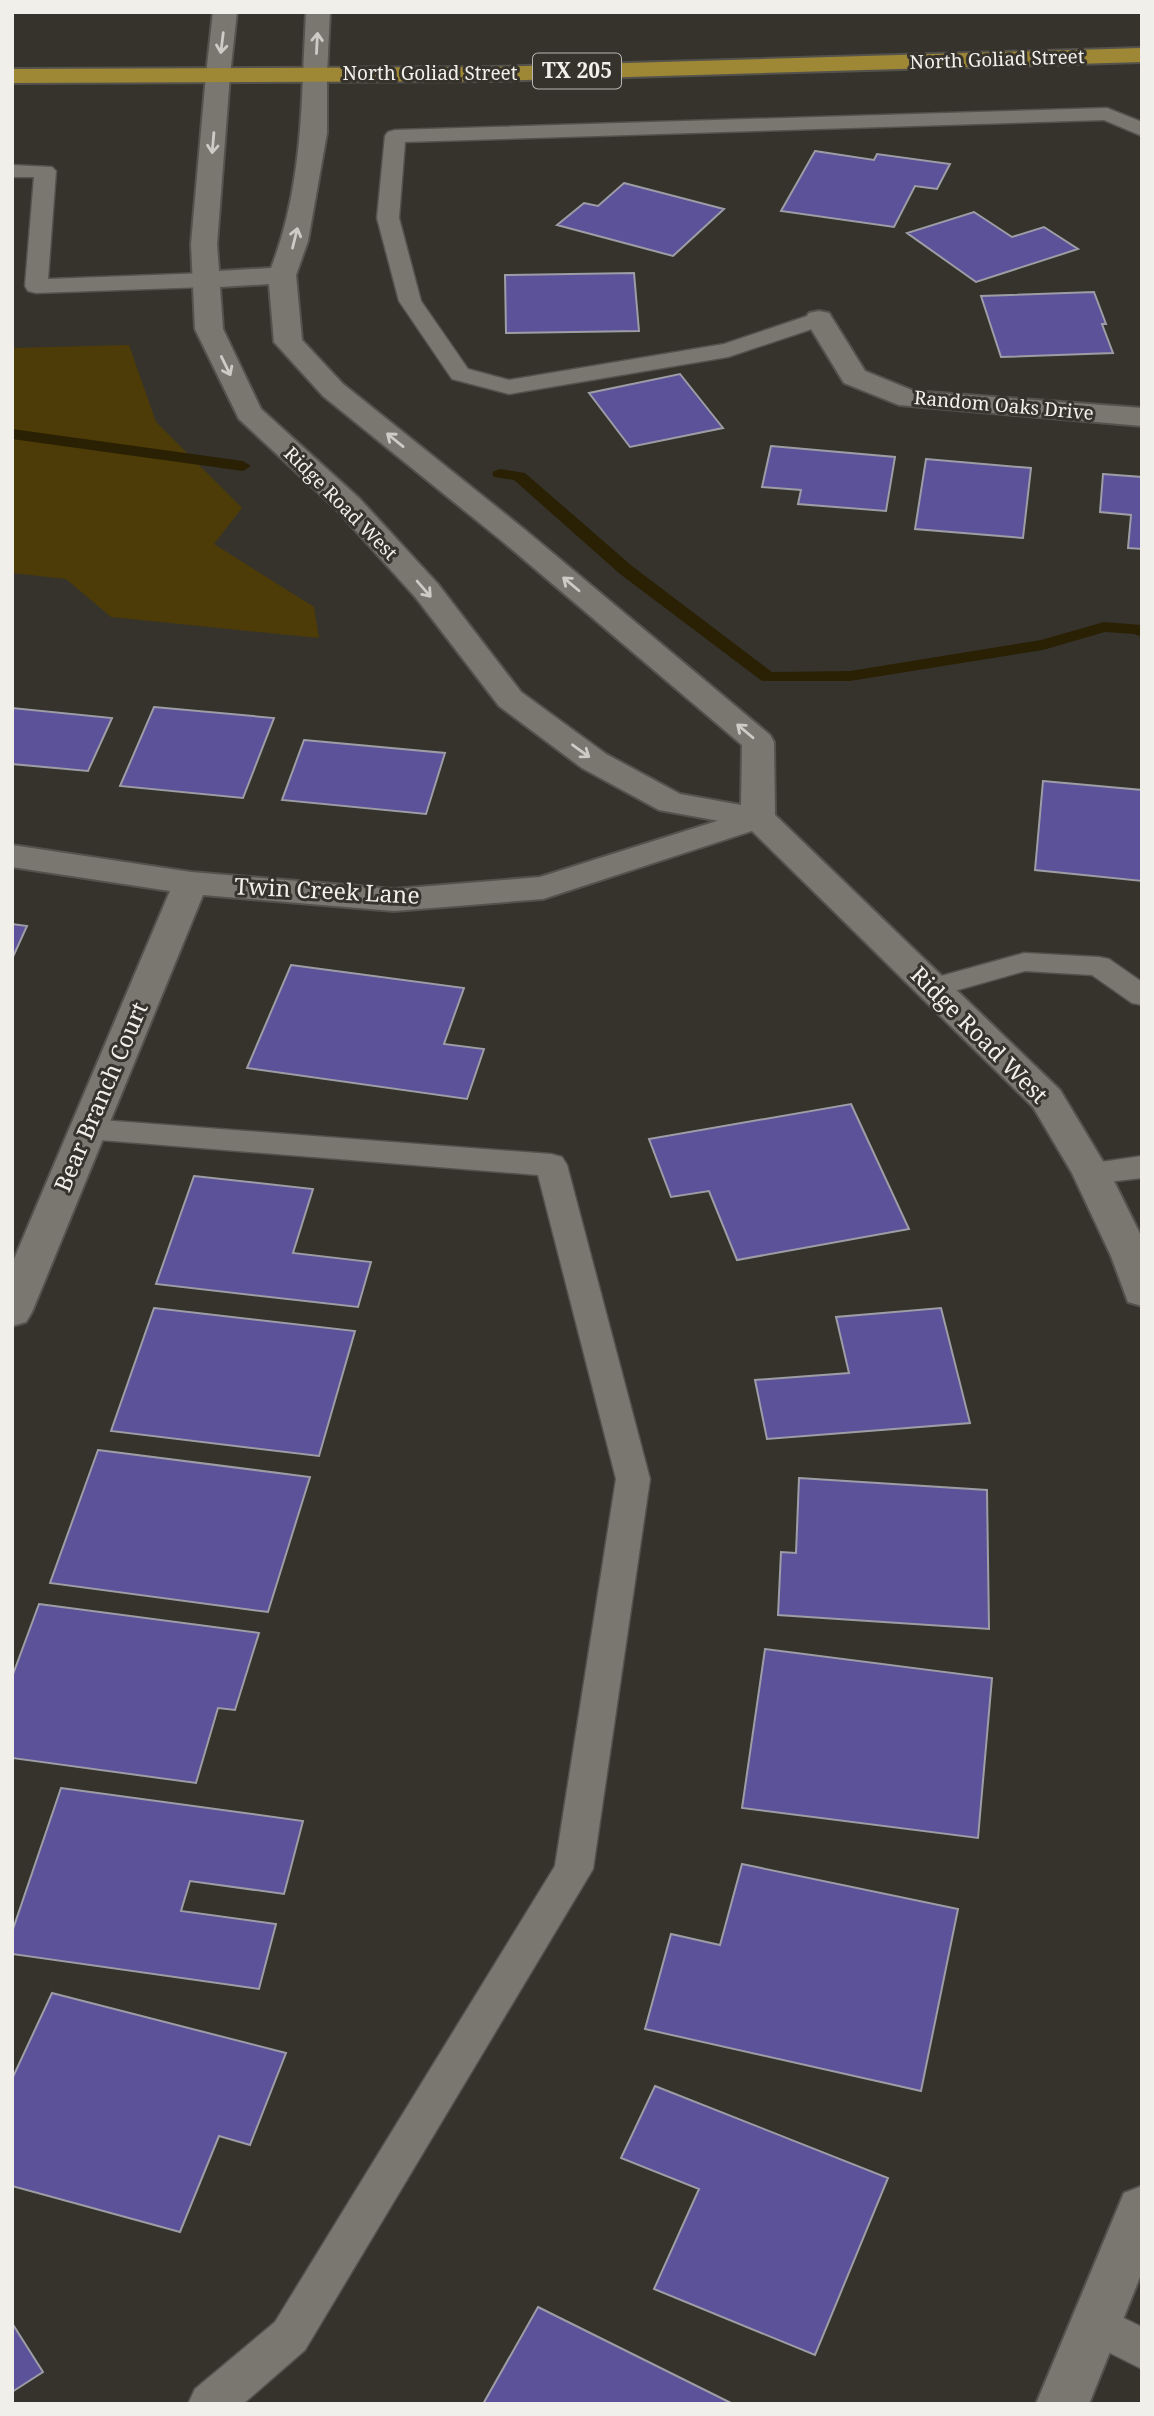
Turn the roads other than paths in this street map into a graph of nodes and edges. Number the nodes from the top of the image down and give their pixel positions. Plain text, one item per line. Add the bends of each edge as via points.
1 (225, 12) edge
2 (318, 12) edge
3 (1142, 55) edge
4 (315, 74) junction
5 (218, 75) junction
6 (12, 76) edge
7 (1142, 130) edge
8 (12, 171) edge
9 (282, 275) junction
10 (206, 280) junction
11 (819, 319) joint
12 (1142, 417) edge
13 (758, 818) junction
14 (12, 856) edge
15 (191, 883) junction
16 (933, 988) junction
17 (1142, 996) edge
18 (88, 1129) junction
19 (1142, 1167) edge
20 (1091, 1174) junction
21 (1142, 1292) edge
22 (12, 1312) edge
23 (1142, 2209) edge
24 (1095, 2324) junction
25 (1142, 2349) edge
26 (210, 2404) edge
27 (1062, 2404) edge

1 -> 5 street, Ridge Road West
4 -> 2 street
3 - 4 main road, North Goliad Street / TX 205 via 492,74
4 - 5 main road, North Goliad Street / TX 205
9 -> 4 street via 295,242 314,133
5 - 6 main road, North Goliad Street / TX 205
5 -> 10 street, Ridge Road West via 204,244
7 - 11 lane via 1107,114 395,136 388,218 410,301 460,374 509,387 728,350
8 - 10 lane via 45,171 36,286
9 - 10 street
13 -> 9 street via 758,742 333,390 288,342
10 -> 13 street, Ridge Road West via 209,329 249,413 348,504 418,582 510,699 594,761 671,803
11 - 12 street, Random Oaks Drive via 854,377 909,399
13 - 15 street, Twin Creek Lane via 543,888 394,900
13 - 16 street, Ridge Road West
14 - 15 street, Twin Creek Lane
15 - 18 street, Bear Branch Court
16 - 17 lane via 1024,962 1099,966
16 - 20 street, Ridge Road West via 1047,1099
18 - 22 street, Bear Branch Court
18 - 26 lane via 551,1165 633,1479 574,1869 290,2336
19 - 20 lane
20 - 21 street, Ridge Road West via 1131,1256
23 - 24 street
24 - 25 lane
24 - 27 street

